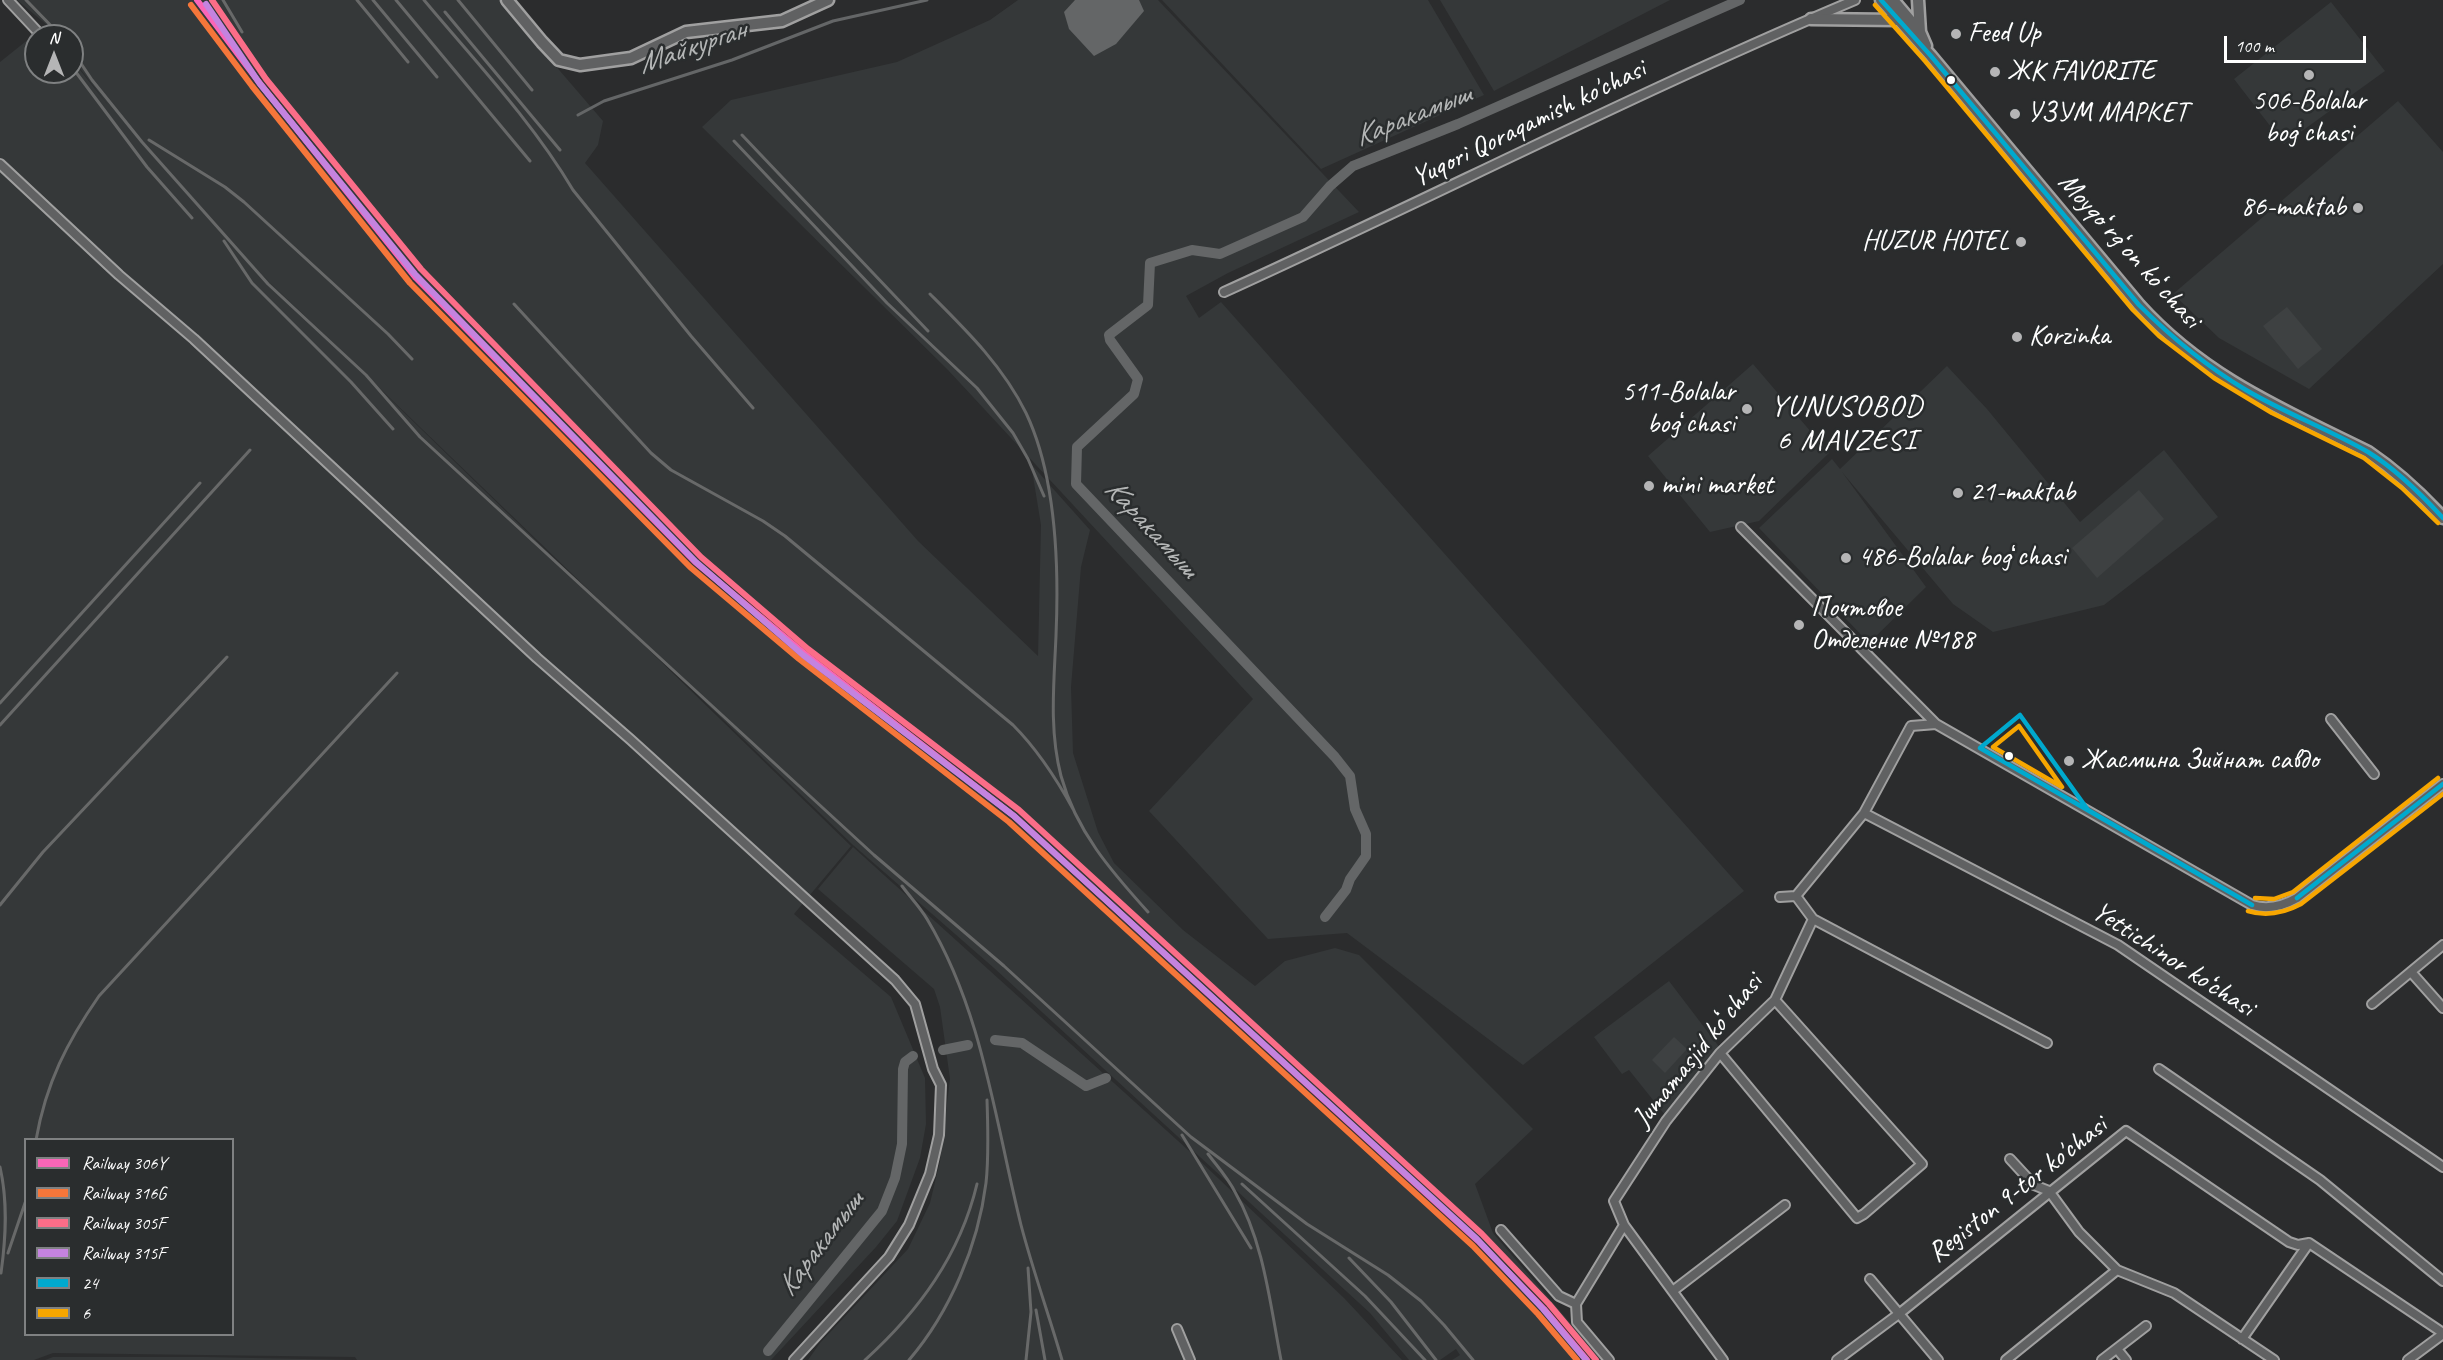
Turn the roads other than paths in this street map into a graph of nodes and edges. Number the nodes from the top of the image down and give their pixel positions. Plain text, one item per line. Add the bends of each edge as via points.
1 (8, 0) edge
2 (507, 0) edge
3 (828, 0) edge
4 (1855, 0) edge
5 (1881, 0) edge
6 (1893, 0) edge
7 (1918, 0) edge
8 (1811, 19) junction
9 (1899, 20) junction
10 (31, 24) edge
11 (1920, 32) junction
12 (1931, 56) junction
13 (0, 164) edge
14 (1224, 292) dead end
15 (2443, 518) edge
16 (1741, 527) dead end
17 (2331, 719) dead end
18 (1936, 724) junction
19 (2374, 774) dead end
20 (2443, 784) edge
21 (1864, 813) junction
22 (1796, 896) junction
23 (1780, 897) dead end
24 (1813, 919) junction
25 (2443, 945) edge
26 (2411, 972) junction
27 (1775, 1000) junction
28 (2372, 1004) dead end
29 (2443, 1008) edge
30 (2047, 1043) dead end
31 (1720, 1053) junction
32 (2159, 1069) dead end
33 (2010, 1159) dead end
34 (2443, 1167) edge
35 (2049, 1191) junction
36 (1785, 1205) dead end
37 (1624, 1226) junction
38 (1501, 1230) dead end
39 (2309, 1243) junction
40 (2117, 1270) junction
41 (1870, 1279) dead end
42 (2443, 1281) edge
43 (1674, 1290) junction
44 (1576, 1304) junction
45 (1900, 1313) junction
46 (2146, 1326) dead end
47 (1177, 1329) dead end
48 (2443, 1334) edge
49 (2242, 1339) junction
50 (2117, 1348) junction
51 (794, 1360) edge
52 (1190, 1360) edge
53 (1609, 1360) edge
54 (1723, 1360) edge
55 (1838, 1360) edge
56 (1938, 1360) edge
57 (2006, 1360) edge
58 (2102, 1360) edge
59 (2126, 1360) edge
60 (2274, 1360) edge
61 (2408, 1360) edge

1 - 10 street
2 - 3 main road via 560,60 580,65 631,58 686,32 782,21
4 - 8 street, Yuqori Qoraqamish ko'chasi
5 - 9 main road
6 - 11 main road
7 - 11 main road
8 - 9 main road
8 - 14 street, Yuqori Qoraqamish ko'chasi via 1621,104
9 - 12 main road
11 - 12 main road
12 - 15 main road, Moyqoʻrgʻon koʻchasi via 2042,192 2174,341 2245,390 2385,463
13 - 51 street via 537,658 895,980 915,1004 941,1085 939,1136 930,1174 909,1226 889,1257
16 - 18 street
17 - 19 street
18 - 20 street via 2252,905 2263,907 2297,898
18 - 21 street via 1911,726
21 - 22 street
21 - 34 street, Yettichinor ko‘chasi via 2118,945
22 - 23 street
22 - 24 street
24 - 27 street, Jumamasjid koʻchasi
24 - 30 street
25 - 26 street
26 - 28 street
26 - 29 street
27 - 31 street, Jumamasjid koʻchasi
27 - 31 street via 1922,1164 1857,1218
31 - 37 street, Jumamasjid koʻchasi via 1666,1121 1614,1201
32 - 42 street via 2320,1180
33 - 35 street via 2034,1185
35 - 39 street, Registon 9-tor ko'chasi via 2126,1131 2289,1242
35 - 40 street via 2079,1232
35 - 45 street, Registon 9-tor ko'chasi
36 - 43 street
37 - 43 street
37 - 44 street
38 - 44 street via 1559,1296
39 - 48 street, Registon 9-tor ko'chasi
39 - 49 street
40 - 49 street via 2174,1293
40 - 57 street
41 - 45 street
43 - 54 street
44 - 53 street via 1577,1322
45 - 55 street, Registon 9-tor ko'chasi
45 - 56 street
46 - 50 street
47 - 52 street
48 - 61 street
49 - 60 street
50 - 58 street
50 - 59 street

